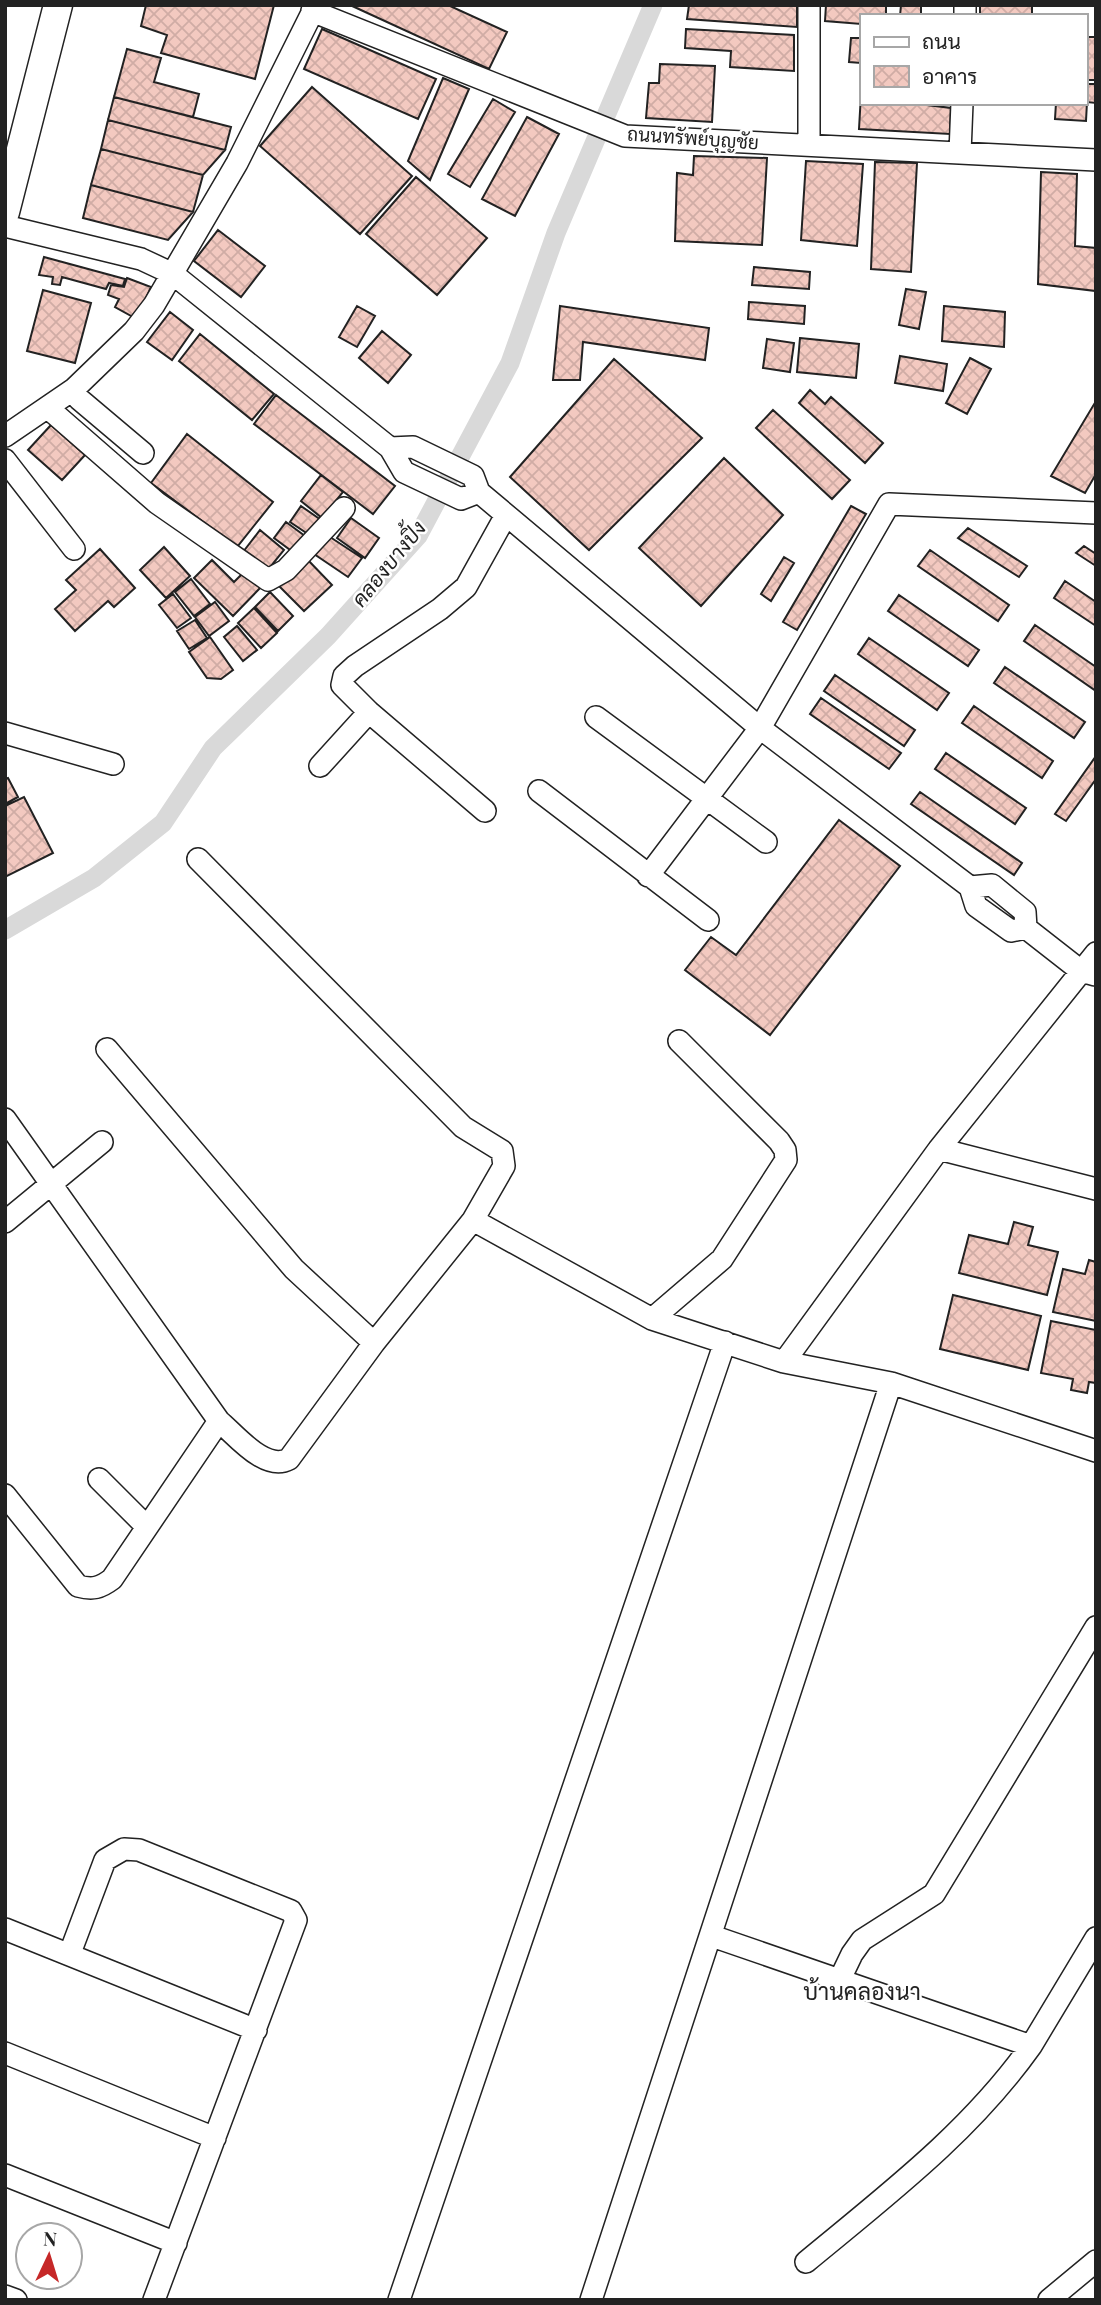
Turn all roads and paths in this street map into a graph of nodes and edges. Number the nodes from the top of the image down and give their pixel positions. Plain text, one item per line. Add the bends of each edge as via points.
1 (58, 5) edge
2 (809, 5) edge
3 (314, 8) edge
4 (962, 105) edge
5 (809, 145) junction
6 (960, 153) junction
7 (1096, 160) edge
8 (5, 212) edge
9 (5, 226) edge
10 (173, 274) junction
11 (74, 389) junction
12 (48, 408) junction
13 (5, 436) edge
14 (390, 449) junction
15 (143, 453) dead end
16 (5, 460) edge
17 (471, 489) junction
18 (344, 508) dead end
19 (1096, 513) edge
20 (506, 515) junction
21 (74, 549) dead end
22 (369, 712) junction
23 (596, 717) dead end
24 (760, 728) junction
25 (5, 733) edge
26 (113, 764) dead end
27 (320, 766) dead end
28 (539, 791) dead end
29 (706, 799) junction
30 (485, 811) dead end
31 (766, 842) dead end
32 (198, 859) dead end
33 (648, 876) junction
34 (708, 920) dead end
35 (1096, 953) edge
36 (1088, 973) edge
37 (679, 1041) dead end
38 (107, 1049) dead end
39 (5, 1119) edge
40 (102, 1142) dead end
41 (939, 1149) junction
42 (51, 1184) junction
43 (1096, 1189) edge
44 (473, 1220) junction
45 (5, 1222) edge
46 (652, 1318) junction
47 (725, 1342) junction
48 (374, 1343) junction
49 (783, 1362) junction
50 (891, 1383) junction
51 (219, 1421) junction
52 (1096, 1451) edge
53 (99, 1479) dead end
54 (5, 1494) edge
55 (147, 1527) junction
56 (1096, 1627) edge
57 (5, 1929) edge
58 (712, 1936) junction
59 (1096, 1938) edge
60 (70, 1953) junction
61 (839, 1981) junction
62 (256, 2030) junction
63 (1031, 2046) junction
64 (5, 2053) edge
65 (215, 2138) junction
66 (5, 2175) edge
67 (176, 2243) junction
68 (1096, 2261) edge
69 (806, 2262) dead end
70 (5, 2296) edge
71 (16, 2300) edge
72 (154, 2300) edge
73 (399, 2300) edge
74 (590, 2300) edge
75 (1049, 2300) edge

1 - 8 main road
2 - 5 street
3 - 5 street, ถนนทรัพย์บุญชัย via 625,136
3 - 10 street via 237,163
4 - 6 street
5 - 6 street, ถนนทรัพย์บุญชัย
6 - 7 street, ถนนทรัพย์บุญชัย
9 - 10 street via 141,259
10 - 11 street via 134,331
10 - 14 street
11 - 12 street
11 - 15 street via 79,399
12 - 13 street
12 - 18 street via 157,503 268,580 286,570
14 - 17 street via 413,447
14 - 17 street via 404,472
16 - 21 street
17 - 20 street
19 - 24 street via 889,504
20 - 22 street via 466,587 344,676 342,685
20 - 24 street
22 - 27 street
22 - 30 street
23 - 29 street
24 - 29 street
24 - 36 street via 970,887 976,906 986,914 1011,932 1026,928
25 - 26 street
28 - 33 street
29 - 31 street
29 - 33 street
32 - 44 street via 463,1127 502,1151 504,1166
33 - 34 street
35 - 36 street
36 - 41 street
37 - 46 street via 779,1141 786,1160 722,1259
38 - 48 street via 295,1269
39 - 42 street
40 - 42 street
41 - 43 street
41 - 49 street
42 - 45 street
42 - 51 street
44 - 46 street
44 - 48 street
46 - 47 street
47 - 49 street
47 - 73 street
48 - 51 street via 282,1463 261,1456
49 - 50 street
50 - 52 street
50 - 58 street
51 - 55 street
53 - 55 street
54 - 55 street via 78,1586 90,1589 112,1579
56 - 61 street via 934,1895 862,1940
57 - 60 street
58 - 61 street
58 - 74 street
59 - 63 street
60 - 62 street
60 - 62 street via 106,1860 124,1849 139,1850 291,1911 296,1926
61 - 63 street
62 - 65 street
63 - 69 street via 1002,2087 934,2156
64 - 65 street
65 - 67 street
66 - 67 street
67 - 72 street
68 - 75 street
70 - 71 street

